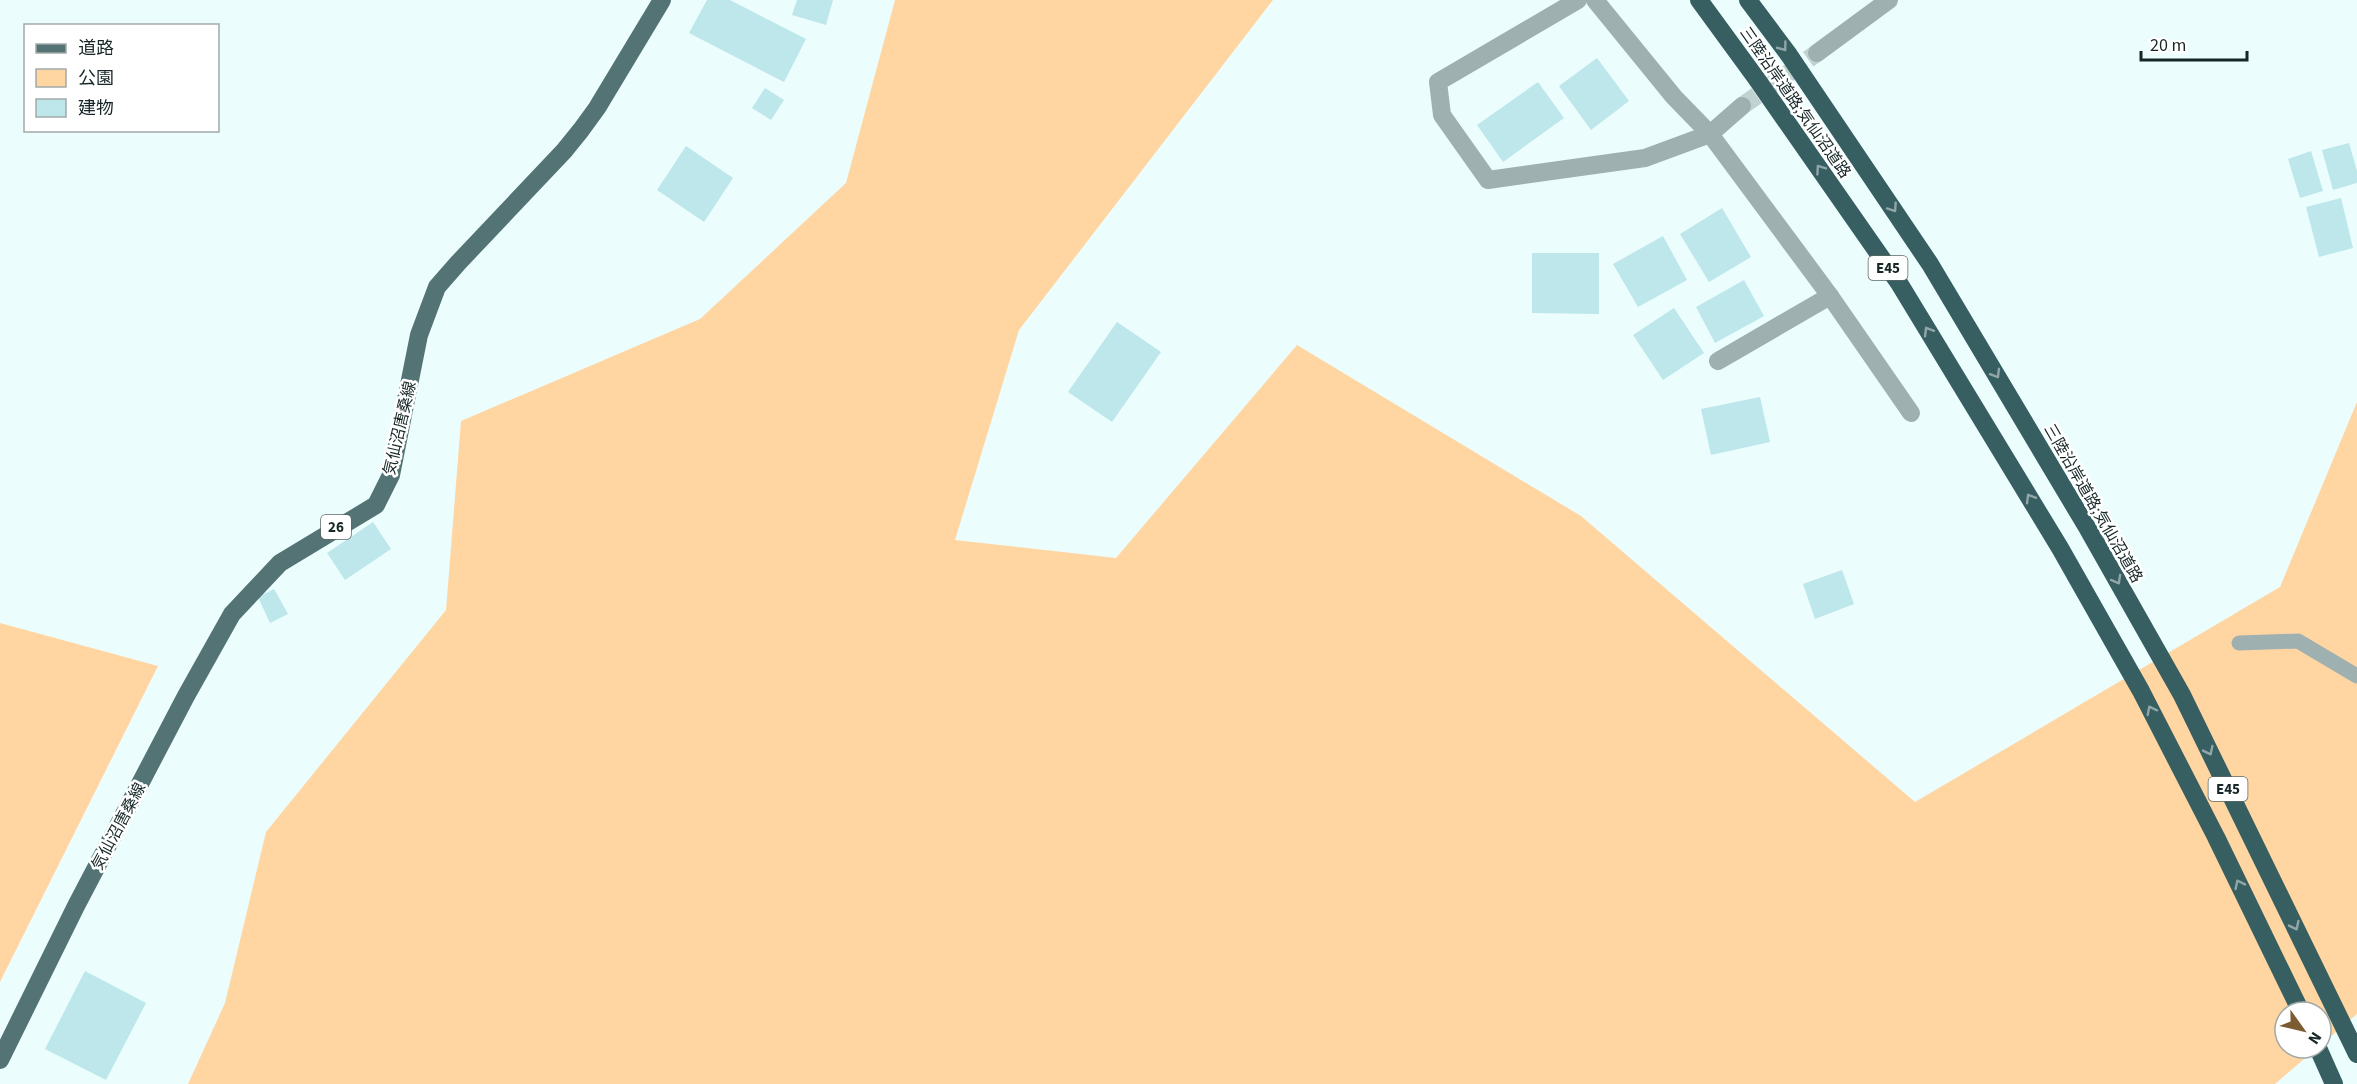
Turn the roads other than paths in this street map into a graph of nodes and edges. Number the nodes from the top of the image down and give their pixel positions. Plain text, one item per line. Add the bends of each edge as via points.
1 (662, 0) edge
2 (1578, 0) edge
3 (1595, 0) edge
4 (1699, 0) edge
5 (1748, 0) edge
6 (1889, 0) edge
7 (1817, 52) tunnel mouth
8 (1742, 106) tunnel mouth
9 (1710, 134) junction
10 (1830, 296) junction
11 (1718, 361) dead end
12 (1911, 412) dead end
13 (2239, 642) dead end
14 (2357, 676) edge
15 (2295, 1000) edge
16 (2357, 1054) edge
17 (0, 1060) edge
18 (2323, 1060) edge
19 (2334, 1084) edge

1 - 17 main road, 気仙沼唐桑線 / 26 via 581,130 437,287 419,335 391,475 376,505 280,563 232,614 76,906
2 - 9 street via 1438,82 1442,115 1488,180 1645,158
3 - 9 street via 1674,97
15 -> 4 highway, 三陸沿岸道路;気仙沼道路 / E45 via 2152,712 2060,548 1899,283
5 -> 16 highway, 三陸沿岸道路;気仙沼道路 / E45 via 1930,264 2088,529 2182,695
6 - 7 street
8 - 9 street
9 - 10 street
10 - 11 street
10 - 12 street
13 - 14 lane via 2298,641
18 - 19 highway

